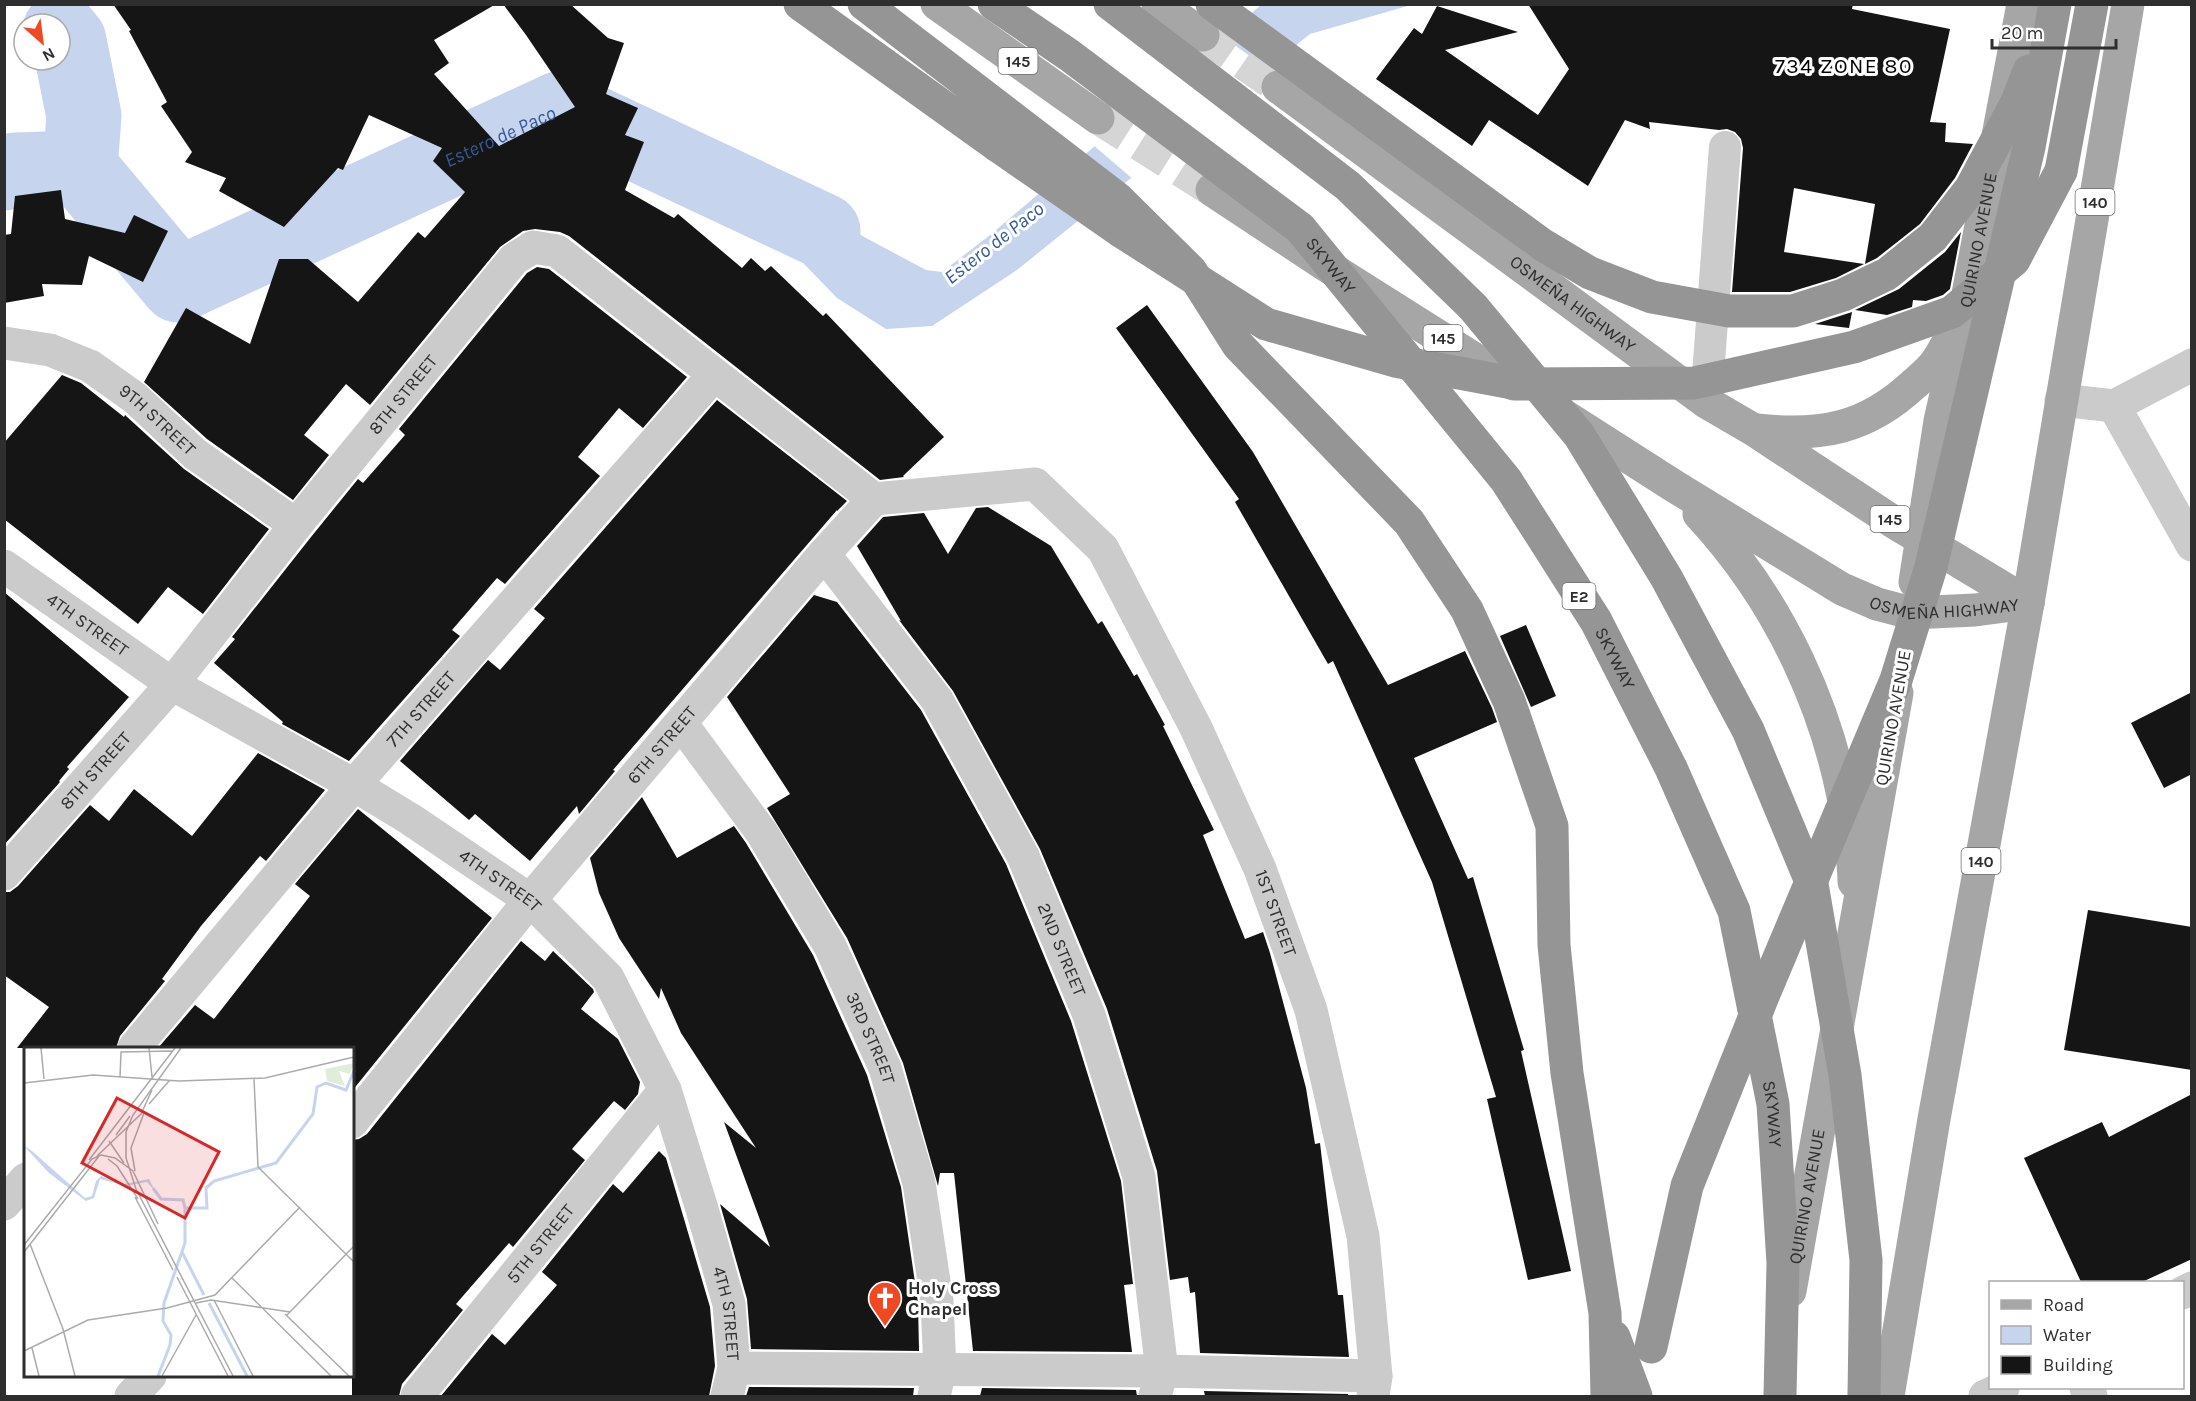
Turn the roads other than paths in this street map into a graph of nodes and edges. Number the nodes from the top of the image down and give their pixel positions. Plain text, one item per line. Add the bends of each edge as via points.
1 (800, 4) edge
2 (864, 4) edge
3 (938, 4) edge
4 (994, 4) edge
5 (1110, 4) edge
6 (1158, 4) edge
7 (2023, 4) edge
8 (2055, 4) edge
9 (2092, 4) edge
10 (2128, 4) edge
11 (1208, 20) edge
12 (1278, 87) tunnel mouth
13 (1098, 118) tunnel mouth
14 (1725, 147) dead end
15 (1212, 190) tunnel mouth
16 (1964, 315) junction
17 (4, 343) edge
18 (1631, 348) junction
19 (2192, 365) edge
20 (714, 375) junction
21 (2061, 400) junction
22 (1706, 402) junction
23 (2114, 406) junction
24 (1579, 425) junction
25 (1754, 430) junction
26 (1674, 486) junction
27 (874, 499) junction
28 (296, 525) junction
29 (1921, 538) junction
30 (2192, 545) edge
31 (824, 554) junction
32 (4, 566) edge
33 (2028, 603) junction
34 (1911, 613) junction
35 (172, 684) junction
36 (681, 723) junction
37 (354, 785) junction
38 (4, 874) edge
39 (530, 900) junction
40 (1853, 947) junction
41 (135, 1047) edge
42 (666, 1089) junction
43 (354, 1120) edge
44 (24, 1181) edge
45 (4, 1204) edge
46 (1605, 1313) junction
47 (149, 1377) edge
48 (731, 1382) edge
49 (937, 1383) edge
50 (1159, 1384) edge
51 (1374, 1386) edge
52 (2001, 1389) edge
53 (131, 1396) edge
54 (417, 1396) edge
55 (1607, 1396) edge
56 (1636, 1396) edge
57 (1648, 1396) edge
58 (1771, 1396) edge
59 (1780, 1396) edge
60 (1864, 1396) edge
61 (1887, 1396) edge
62 (1985, 1396) edge

1 - 9 highway, bridge via 1119,230 1266,324 1395,361 1518,384 1694,383 1854,347 1952,312 2014,260 2061,171
2 - 46 highway via 1117,198 1191,271 1238,345 1409,522 1467,610 1509,701 1552,826 1554,945 1566,1073
3 - 13 main road, 145
4 - 59 highway, SKYWAY / E2, bridge via 1069,55 1300,228 1506,480 1596,621 1671,768 1734,911 1773,1104 1783,1263
5 - 60 highway, bridge via 1348,186 1473,307 1579,435 1666,577 1748,730 1812,884 1845,1075 1866,1260
6 - 11 main road
7 - 16 main road, QUIRINO AVENUE
8 - 11 highway, bridge via 2017,102 1971,188 1933,237 1887,274 1843,295 1793,311 1729,311 1652,297 1590,273
8 - 57 highway, bridge via 2029,147 1931,567 1896,680 1688,1186 1651,1347
10 - 21 main road, 140
12 - 18 main road, OSMEÑA HIGHWAY / 145
14 - 22 street
15 - 24 main road, OSMEÑA HIGHWAY / 145
16 - 25 main road via 1936,363 1896,401 1863,419 1828,430 1791,434
16 - 29 main road, QUIRINO AVENUE via 1940,421
17 - 28 street, 9TH STREET via 50,350 90,366 135,398 195,454
18 - 22 main road, OSMEÑA HIGHWAY / 145
18 - 24 main road
19 - 23 street
20 - 27 street, 8TH STREET
20 - 28 street, 8TH STREET via 556,251 533,247 514,259
20 - 37 street, 7TH STREET
21 - 23 street
21 - 33 main road, 140
22 - 25 main road, OSMEÑA HIGHWAY / 145
23 - 30 street
24 - 26 main road, OSMEÑA HIGHWAY / 145
25 - 29 main road, OSMEÑA HIGHWAY / 145
26 - 34 main road, OSMEÑA HIGHWAY / 145 via 1842,589
26 - 40 main road via 1722,538 1764,595 1798,658 1825,724 1844,796 1854,872
27 - 31 street, 6TH STREET
27 - 51 street, 1ST STREET via 1035,484 1102,549 1196,728 1260,869 1311,1010 1363,1236
28 - 35 street, 8TH STREET
29 - 33 main road, OSMEÑA HIGHWAY / 145
29 - 34 main road, QUIRINO AVENUE
31 - 36 street, 6TH STREET
31 - 50 street, 2ND STREET via 938,700 1023,856 1089,1015 1139,1177
32 - 35 street, 4TH STREET
33 - 34 main road, OSMEÑA HIGHWAY / 145
33 - 61 main road, 140
34 - 40 main road, QUIRINO AVENUE
35 - 37 street, 4TH STREET
35 - 38 street, 8TH STREET
36 - 39 street, 6TH STREET
36 - 49 street, 3RD STREET via 762,833 830,946 885,1068 919,1183 937,1301
37 - 39 street, 4TH STREET
37 - 41 street, 7TH STREET
39 - 42 street, 4TH STREET via 608,978
39 - 43 street, 6TH STREET
40 - 58 main road, QUIRINO AVENUE
42 - 48 street, 4TH STREET via 729,1304
42 - 54 street, 5TH STREET
44 - 45 street
46 - 55 highway
46 - 56 highway
47 - 53 street
48 - 49 street
49 - 50 street
50 - 51 street
52 - 62 street

